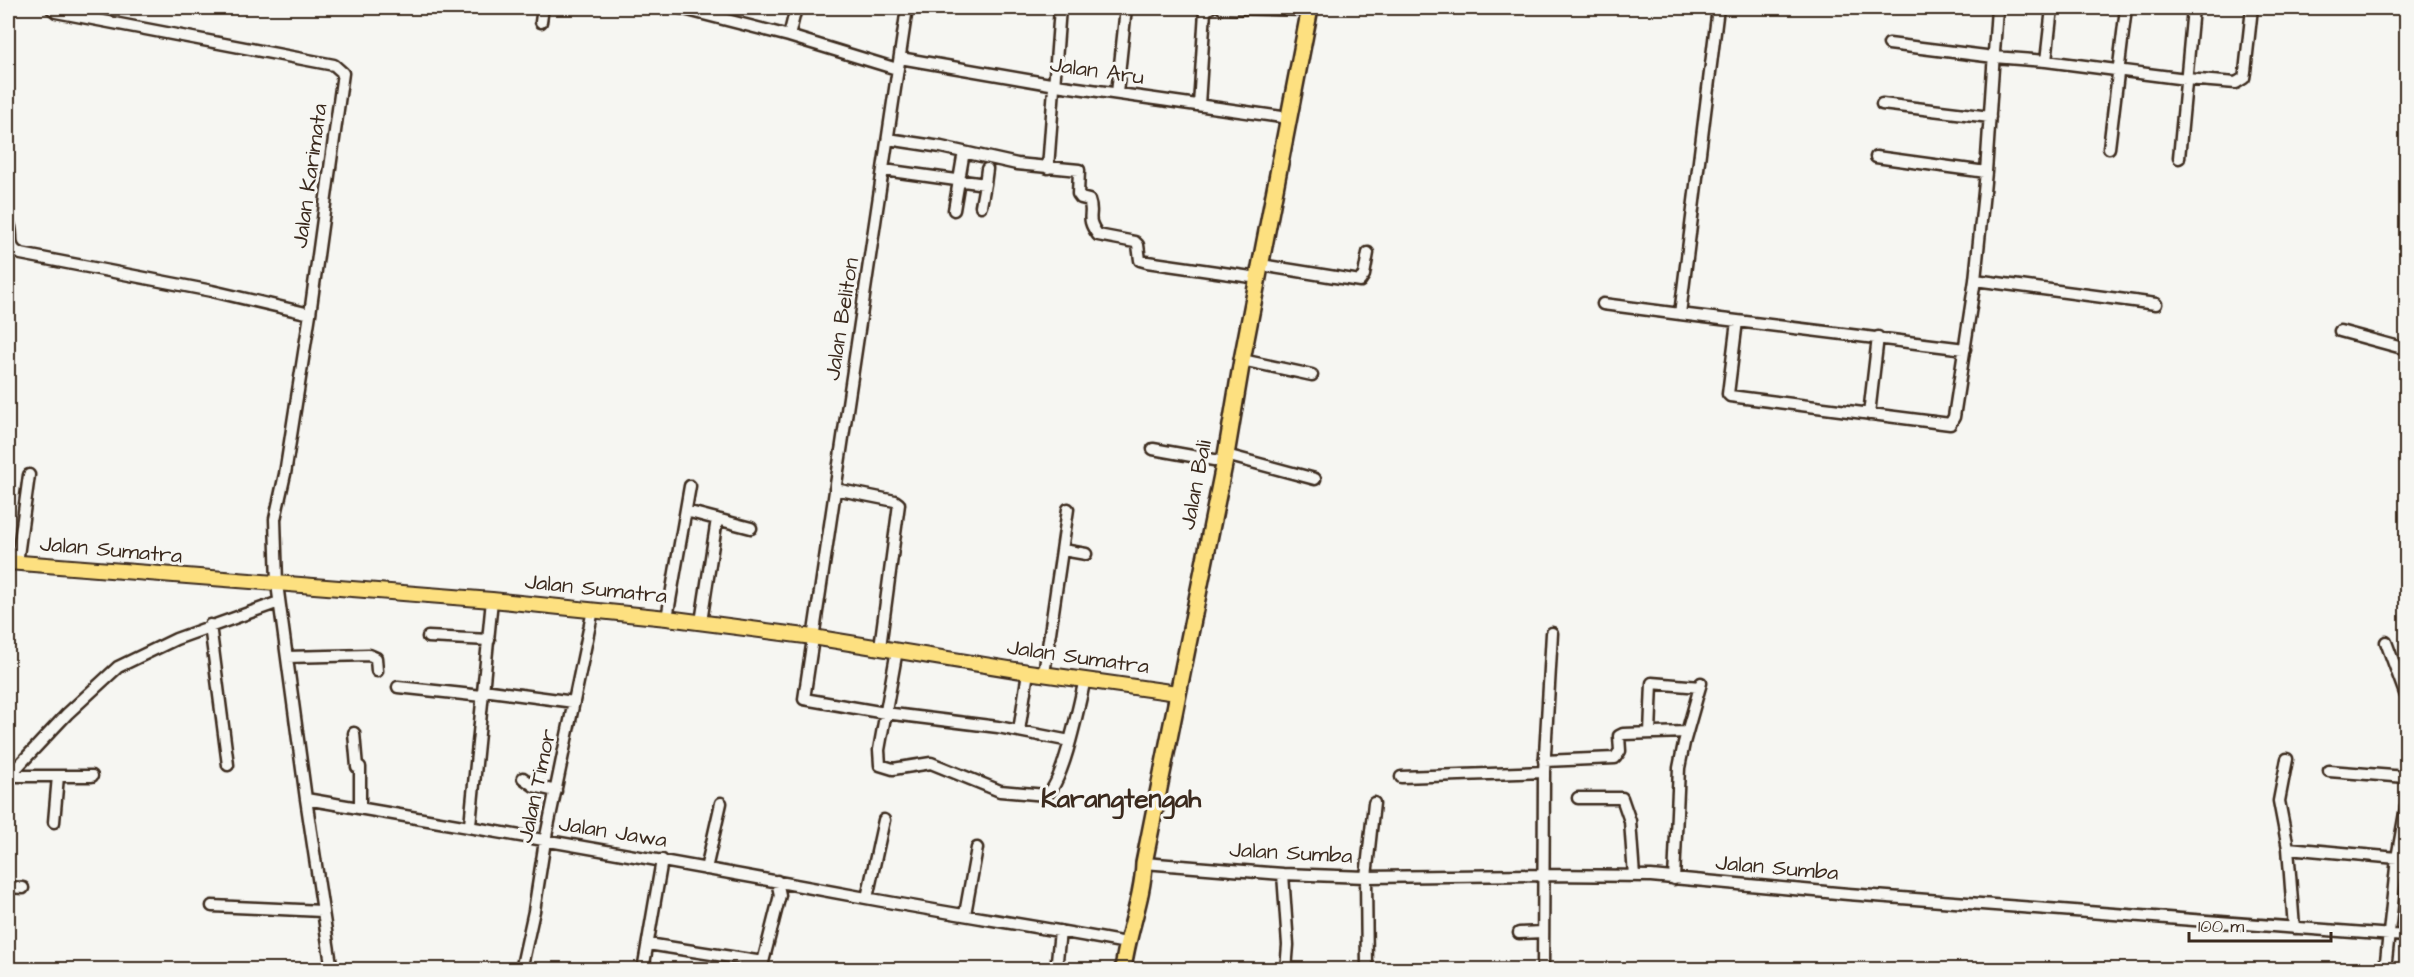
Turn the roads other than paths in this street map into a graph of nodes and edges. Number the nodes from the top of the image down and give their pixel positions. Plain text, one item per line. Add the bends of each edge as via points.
1 (51, 8) edge
2 (543, 8) edge
3 (680, 8) edge
4 (796, 8) edge
5 (907, 8) edge
6 (1060, 8) edge
7 (1116, 8) edge
8 (1126, 8) edge
9 (1210, 8) edge
10 (1222, 8) edge
11 (1718, 8) edge
12 (1996, 8) edge
13 (2052, 8) edge
14 (2126, 8) edge
15 (2193, 8) edge
16 (2252, 8) edge
17 (1309, 9) edge
18 (541, 22) dead end
19 (789, 36) junction
20 (1889, 44) dead end
21 (1994, 57) junction
22 (900, 58) junction
23 (2046, 61) junction
24 (897, 69) junction
25 (2120, 70) junction
26 (2186, 79) junction
27 (1056, 85) junction
28 (1118, 93) junction
29 (1882, 104) dead end
30 (1199, 105) junction
31 (1990, 117) junction
32 (1289, 118) junction
33 (888, 139) junction
34 (2109, 148) dead end
35 (963, 156) dead end
36 (1876, 157) dead end
37 (2179, 158) dead end
38 (1048, 168) junction
39 (987, 169) dead end
40 (884, 170) junction
41 (1986, 172) junction
42 (959, 181) junction
43 (985, 184) junction
44 (981, 206) dead end
45 (954, 210) dead end
46 (8, 222) edge
47 (1368, 253) dead end
48 (1260, 272) junction
49 (1975, 280) junction
50 (1603, 304) dead end
51 (2156, 304) dead end
52 (310, 314) junction
53 (1680, 314) junction
54 (1737, 321) junction
55 (2340, 331) dead end
56 (1878, 338) junction
57 (1965, 349) junction
58 (2406, 350) edge
59 (1242, 360) junction
60 (1312, 375) dead end
61 (1869, 414) junction
62 (1153, 449) dead end
63 (1225, 458) junction
64 (29, 475) dead end
65 (1315, 479) dead end
66 (690, 486) dead end
67 (835, 489) junction
68 (1068, 508) dead end
69 (686, 512) junction
70 (717, 519) junction
71 (751, 528) dead end
72 (1063, 550) junction
73 (1086, 554) dead end
74 (12, 562) edge
75 (277, 584) junction
76 (492, 600) junction
77 (279, 602) junction
78 (592, 610) junction
79 (667, 618) junction
80 (701, 622) junction
81 (210, 625) junction
82 (1552, 633) dead end
83 (813, 636) junction
84 (428, 637) dead end
85 (489, 640) junction
86 (2386, 642) dead end
87 (880, 646) junction
88 (897, 650) junction
89 (287, 657) junction
90 (377, 671) dead end
91 (1028, 672) junction
92 (1044, 674) junction
93 (1085, 679) junction
94 (398, 687) dead end
95 (482, 693) junction
96 (1177, 693) junction
97 (2406, 696) edge
98 (574, 702) junction
99 (885, 713) junction
100 (1019, 731) junction
101 (1687, 732) junction
102 (354, 733) dead end
103 (1650, 733) junction
104 (1070, 741) junction
105 (2287, 759) dead end
106 (228, 765) dead end
107 (1544, 766) junction
108 (2329, 771) dead end
109 (8, 776) edge
110 (57, 776) junction
111 (92, 776) dead end
112 (1401, 777) dead end
113 (2406, 777) edge
114 (523, 778) dead end
115 (556, 790) junction
116 (306, 798) junction
117 (1578, 798) dead end
118 (721, 803) dead end
119 (1374, 803) dead end
120 (360, 807) junction
121 (2406, 807) edge
122 (884, 820) dead end
123 (54, 822) dead end
124 (470, 825) junction
125 (544, 841) junction
126 (977, 848) dead end
127 (2288, 848) junction
128 (2397, 858) junction
129 (662, 860) junction
130 (706, 869) junction
131 (1143, 872) junction
132 (1283, 874) junction
133 (1543, 875) junction
134 (1634, 876) junction
135 (1366, 877) junction
136 (1674, 879) junction
137 (777, 881) junction
138 (8, 886) edge
139 (23, 888) dead end
140 (867, 898) junction
141 (212, 906) dead end
142 (322, 911) junction
143 (965, 914) junction
144 (2294, 928) junction
145 (1060, 931) junction
146 (1543, 932) junction
147 (1519, 933) dead end
148 (2388, 933) junction
149 (2406, 936) edge
150 (1126, 943) junction
151 (648, 944) junction
152 (762, 966) edge
153 (339, 969) edge
154 (521, 969) edge
155 (643, 969) edge
156 (1056, 969) edge
157 (1123, 969) edge
158 (1286, 969) edge
159 (1367, 969) edge
160 (1543, 969) edge
161 (2385, 969) edge

1 - 52 street, Jalan Karimata via 334,65 342,70
2 - 18 street
3 - 19 street
4 - 19 street
5 - 22 street, Jalan Beliton
6 - 27 street
7 - 8 street
8 - 28 street
9 - 30 street via 1205,10
10 - 17 street
11 - 53 street
12 - 21 street
13 - 23 street
14 - 25 street
15 - 26 street
16 - 26 street via 2241,81
17 - 32 highway, Jalan Bali
19 - 24 street
20 - 21 street
21 - 23 street
21 - 31 street
22 - 24 street, Jalan Beliton
22 - 27 street, Jalan Aru
23 - 25 street
24 - 33 street, Jalan Beliton
25 - 26 street
25 - 34 street
26 - 37 street
27 - 28 street, Jalan Aru
27 - 38 street
28 - 30 street, Jalan Aru
29 - 31 street
30 - 32 street, Jalan Aru
31 - 41 street
32 - 48 highway, Jalan Bali
33 - 38 street
33 - 40 street, Jalan Beliton
35 - 42 street
36 - 41 street
38 - 48 street via 1079,170 1078,194 1091,204 1089,222 1093,229 1098,235 1135,242 1140,260
39 - 43 street
40 - 42 street
40 - 67 street, Jalan Beliton
41 - 49 street
42 - 43 street
42 - 45 street
43 - 44 street
46 - 52 street via 11,246 21,254
47 - 48 street via 1360,281
48 - 59 highway, Jalan Bali
49 - 51 street
49 - 57 street
50 - 53 street
52 - 75 street, Jalan Karimata via 275,519
53 - 54 street
54 - 56 street
54 - 61 street via 1730,396
55 - 58 street
56 - 57 street
56 - 61 street
57 - 61 street via 1950,424
59 - 60 street
59 - 63 highway, Jalan Bali
62 - 63 street
63 - 65 street
63 - 96 highway, Jalan Bali
64 - 74 street
66 - 69 street
67 - 83 street, Jalan Beliton
67 - 87 street via 899,504
68 - 72 street
69 - 70 street
69 - 79 street
70 - 71 street
70 - 80 street
72 - 73 street
72 - 92 street
74 - 75 main road, Jalan Sumatra
75 - 76 main road, Jalan Sumatra
75 - 77 street
76 - 78 main road, Jalan Sumatra
76 - 85 street
77 - 81 street
77 - 89 street
78 - 79 main road, Jalan Sumatra
78 - 98 street, Jalan Timor
79 - 80 main road, Jalan Sumatra
80 - 83 main road, Jalan Sumatra
81 - 106 street
81 - 109 street via 118,667
82 - 107 street
83 - 87 main road, Jalan Sumatra
83 - 99 street, Jalan Beliton via 805,700
84 - 85 street
85 - 95 street
86 - 97 street
87 - 88 main road, Jalan Sumatra
88 - 91 main road, Jalan Sumatra
88 - 99 street
89 - 90 street via 372,655
89 - 116 street
91 - 92 main road, Jalan Sumatra
91 - 100 street
92 - 93 main road, Jalan Sumatra
93 - 96 main road, Jalan Sumatra
93 - 104 street
94 - 95 street
95 - 98 street
95 - 124 street
96 - 131 highway, Jalan Bali
98 - 115 street, Jalan Timor
99 - 100 street
99 - 104 street via 880,765 893,769 931,763 1017,794 1051,793
100 - 104 street
101 - 103 street
101 - 103 street via 1701,685 1652,683
101 - 136 street via 1679,768
102 - 120 street via 360,767
103 - 107 street via 1619,736 1620,751 1615,758
105 - 127 street via 2279,801
107 - 112 street
107 - 133 street
108 - 113 street
109 - 110 street
110 - 111 street
110 - 123 street
114 - 115 street via 534,786
115 - 125 street, Jalan Timor
116 - 120 street, Jalan Jawa
116 - 142 street
117 - 134 street via 1622,798 1630,821
118 - 130 street
119 - 135 street
120 - 124 street, Jalan Jawa
121 - 128 street
122 - 140 street
124 - 125 street, Jalan Jawa
125 - 129 street, Jalan Jawa
125 - 154 street, Jalan Timor
126 - 143 street
127 - 128 street
127 - 144 street
128 - 148 street
129 - 130 street, Jalan Jawa
129 - 151 street
130 - 137 street, Jalan Jawa
131 - 132 street, Jalan Sumba
131 - 150 highway, Jalan Bali
132 - 135 street, Jalan Sumba
132 - 158 street
133 - 134 street, Jalan Sumba
133 - 135 street, Jalan Sumba
133 - 146 street
134 - 136 street, Jalan Sumba
135 - 159 street
136 - 144 street, Jalan Sumba
137 - 140 street, Jalan Jawa
137 - 152 street via 780,895
138 - 139 street
140 - 143 street, Jalan Jawa
141 - 142 street
142 - 153 street via 331,963
143 - 145 street, Jalan Jawa
144 - 148 street, Jalan Sumba
145 - 150 street, Jalan Jawa
145 - 156 street
146 - 147 street
146 - 160 street
148 - 149 street, Jalan Sumba
148 - 161 street
150 - 157 highway, Jalan Bali
151 - 152 street
151 - 155 street

